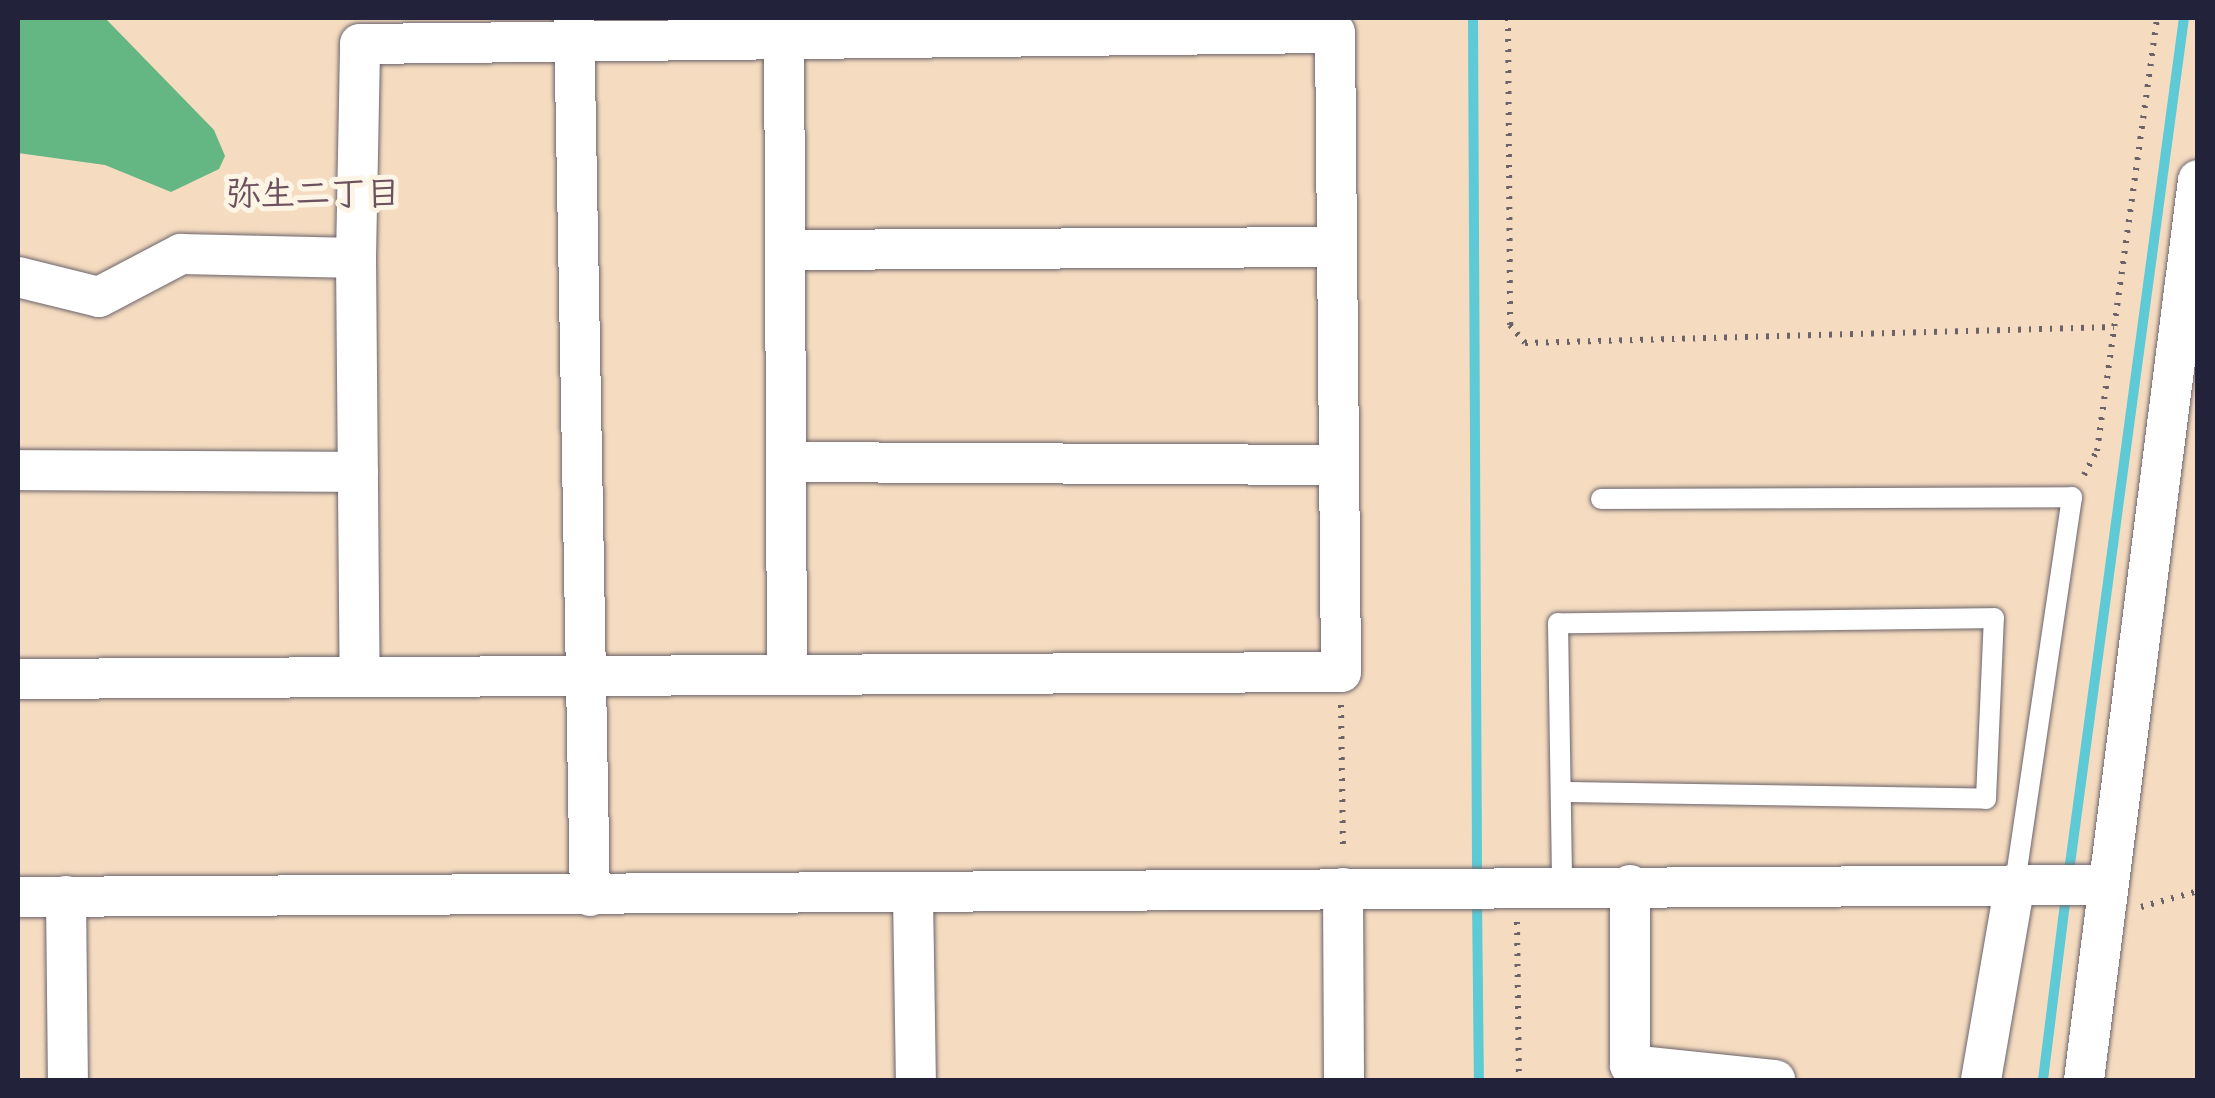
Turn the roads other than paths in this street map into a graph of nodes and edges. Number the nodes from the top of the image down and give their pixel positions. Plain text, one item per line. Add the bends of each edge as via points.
1 (784, 29) edge
2 (574, 30) edge
3 (2198, 180) edge
4 (1337, 247) junction
5 (785, 250) junction
6 (356, 258) junction
7 (18, 278) edge
8 (786, 462) junction
9 (1339, 465) junction
10 (18, 470) edge
11 (358, 472) junction
12 (1601, 499) dead end
13 (787, 674) junction
14 (586, 675) junction
15 (360, 676) junction
16 (18, 679) edge
17 (1561, 792) junction
18 (2015, 884) junction
19 (1630, 885) junction
20 (1562, 886) junction
21 (1343, 888) junction
22 (913, 895) junction
23 (66, 896) junction
24 (590, 896) junction
25 (18, 898) edge
26 (2106, 900) junction
27 (68, 1080) edge
28 (916, 1080) edge
29 (1344, 1080) edge
30 (1775, 1080) edge
31 (1981, 1080) edge
32 (2084, 1080) edge

1 - 2 street
1 - 4 street via 1335,34
1 - 5 street
2 - 6 street via 360,44
2 - 14 street
3 - 26 street
4 - 5 street
4 - 9 street
5 - 8 street
6 - 7 street via 181,254 99,297
6 - 11 street
8 - 9 street
8 - 13 street
9 - 13 street via 1341,672
10 - 11 street
11 - 15 street
12 - 18 lane via 2072,498
13 - 14 street
14 - 15 street
14 - 24 street
15 - 16 street
17 - 17 lane via 1558,622 1994,618 1986,798
17 - 20 lane
18 - 19 street
18 - 26 street
18 - 31 street
19 - 20 street
19 - 30 street via 1630,1065
20 - 21 street
21 - 22 street
21 - 29 street
22 - 24 street
22 - 28 street
23 - 24 street
23 - 25 street
23 - 27 street
26 - 32 street

